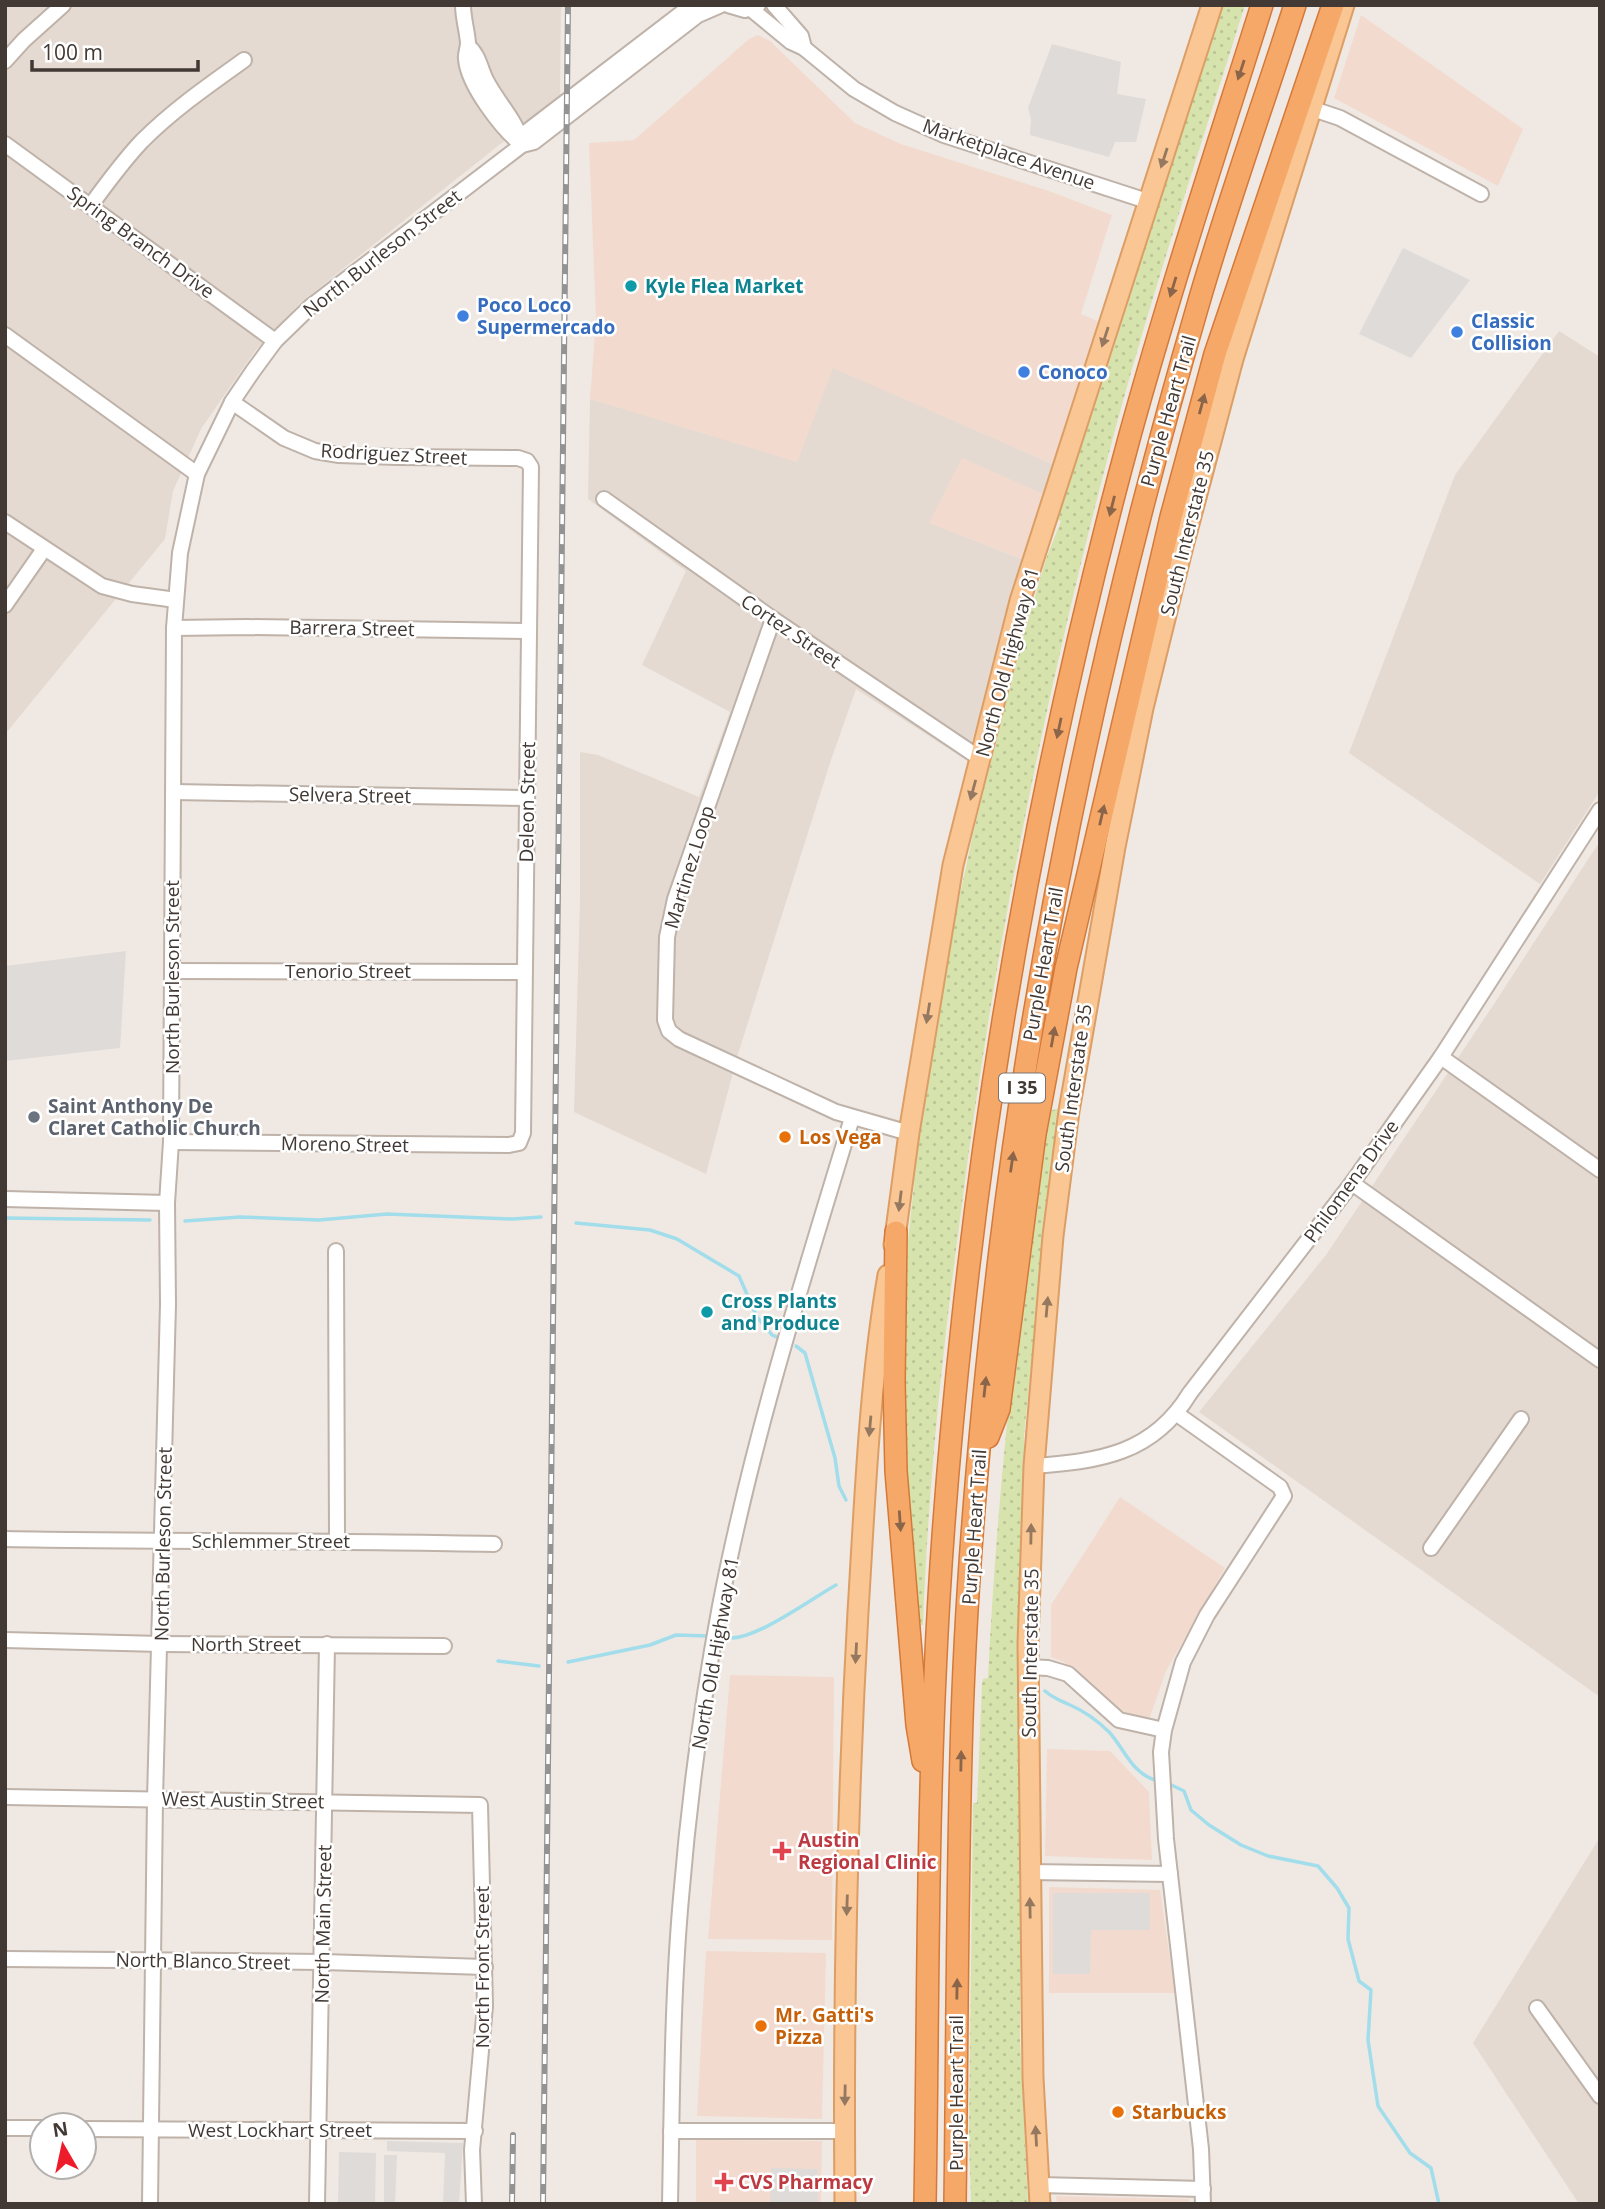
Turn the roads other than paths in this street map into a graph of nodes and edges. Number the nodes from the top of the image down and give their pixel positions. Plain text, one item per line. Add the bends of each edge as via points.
1 (63, 5) edge
2 (463, 5) edge
3 (692, 5) edge
4 (721, 5) edge
5 (728, 5) edge
6 (774, 5) edge
7 (1212, 5) edge
8 (1262, 5) edge
9 (1295, 5) edge
10 (1334, 5) edge
11 (1344, 5) edge
12 (755, 7) edge
13 (804, 48) junction
14 (244, 60) dead end
15 (5, 61) edge
16 (1313, 109) junction
17 (5, 144) edge
18 (522, 145) junction
19 (1481, 194) dead end
20 (1150, 202) junction
21 (91, 205) junction
22 (5, 335) edge
23 (275, 341) junction
24 (232, 402) junction
25 (527, 461) joint
26 (197, 474) junction
27 (604, 499) dead end
28 (5, 522) edge
29 (44, 550) junction
30 (176, 600) junction
31 (5, 605) edge
32 (773, 619) junction
33 (174, 628) junction
34 (529, 631) junction
35 (981, 759) junction
36 (174, 792) junction
37 (527, 798) junction
38 (1600, 810) edge
39 (172, 971) junction
40 (524, 972) junction
41 (1441, 1057) junction
42 (852, 1118) junction
43 (909, 1133) junction
44 (171, 1142) junction
45 (519, 1143) joint
46 (1600, 1170) edge
47 (1352, 1184) junction
48 (5, 1199) edge
49 (167, 1203) junction
50 (896, 1232) junction
51 (336, 1251) dead end
52 (1600, 1360) edge
53 (1177, 1414) junction
54 (1521, 1419) dead end
55 (978, 1465) junction
56 (1034, 1466) junction
57 (5, 1539) edge
58 (337, 1540) junction
59 (163, 1542) junction
60 (494, 1544) dead end
61 (1431, 1548) dead end
62 (5, 1640) edge
63 (161, 1644) junction
64 (327, 1644) junction
65 (444, 1646) dead end
66 (1028, 1667) junction
67 (1164, 1730) junction
68 (5, 1797) edge
69 (155, 1799) junction
70 (325, 1801) junction
71 (480, 1805) joint
72 (932, 1810) junction
73 (1029, 1872) junction
74 (1170, 1874) junction
75 (5, 1959) edge
76 (152, 1959) junction
77 (323, 1962) junction
78 (485, 1967) junction
79 (1537, 2008) dead end
80 (1597, 2088) edge
81 (5, 2128) edge
82 (28, 2128) edge
83 (98, 2129) edge
84 (319, 2129) junction
85 (151, 2130) junction
86 (475, 2131) junction
87 (671, 2131) junction
88 (844, 2131) junction
89 (471, 2171) junction
90 (1040, 2194) edge
91 (1203, 2197) edge
92 (150, 2204) edge
93 (317, 2204) edge
94 (466, 2204) edge
95 (474, 2204) edge
96 (670, 2204) edge
97 (845, 2204) edge
98 (925, 2204) edge
99 (955, 2204) edge

1 - 15 street
2 - 18 street via 466,58 478,91
3 - 18 street, North Burleson Street via 525,133
4 - 18 street, North Burleson Street via 698,15 534,142
5 - 12 street
6 - 13 street, Marketplace Avenue via 801,36
7 -> 20 main road
8 -> 72 highway, Purple Heart Trail / I 35 via 1127,449 1062,712 1014,959 990,1107 957,1381 940,1579
55 -> 9 highway, Purple Heart Trail / I 35 via 1000,1248 1025,1072 1085,744 1151,470 1196,310
55 -> 10 highway via 999,1409 1035,1134 1066,968 1171,517 1215,354
11 - 16 main road, South Interstate 35
12 - 13 street, Marketplace Avenue via 791,42
13 - 20 street, Marketplace Avenue via 855,89 944,135
14 - 21 street via 184,103 142,141
16 - 19 street via 1340,118
56 -> 16 main road, South Interstate 35 via 1053,1236 1069,1111 1143,708 1208,451
17 - 21 street, Spring Branch Drive
18 - 23 street, North Burleson Street via 310,307
20 -> 35 main road, North Old Highway 81 via 1020,601
21 - 23 street, Spring Branch Drive
22 - 26 street
23 - 24 street, North Burleson Street
24 - 25 street, Rodriguez Street via 284,438 315,451
24 - 26 street, North Burleson Street
25 - 34 street, Deleon Street via 532,507
26 - 30 street, North Burleson Street via 180,554
27 - 32 street, Cortez Street
28 - 29 street
29 - 30 street via 102,586
29 - 31 street
30 - 33 street, North Burleson Street
32 - 35 street, Cortez Street
32 - 42 street, Martinez Loop via 675,899 667,937 665,1020 679,1039
33 - 34 street, Barrera Street
33 - 36 street, North Burleson Street
34 - 37 street, Deleon Street
35 -> 43 main road, North Old Highway 81 via 953,865
36 - 37 street, Selvera Street
36 - 39 street, North Burleson Street
37 - 40 street, Deleon Street
38 - 41 street, Philomena Drive
39 - 40 street, Tenorio Street
39 - 44 street, North Burleson Street
40 - 45 street, Deleon Street via 523,1133
41 - 46 street
41 - 47 street, Philomena Drive
42 - 43 street, Martinez Loop
42 - 87 street, North Old Highway 81 via 761,1427 720,1606 681,1900
43 -> 50 main road
44 - 45 street, Moreno Street
44 - 49 street, North Burleson Street
47 - 52 street
47 - 53 street, Philomena Drive
48 - 49 street
49 - 59 street, North Burleson Street
50 -> 72 highway via 896,1471 917,1725
50 -> 88 main road via 866,1465 846,1929
51 - 58 street
53 - 56 street, Philomena Drive via 1131,1448 1084,1462
53 - 67 street via 1280,1487 1284,1496 1207,1615 1183,1662
54 - 61 street
99 -> 55 highway, Purple Heart Trail / I 35 via 961,1753
66 -> 56 main road, South Interstate 35
57 - 59 street, Schlemmer Street
58 - 59 street, Schlemmer Street
58 - 60 street, Schlemmer Street
59 - 63 street, North Burleson Street
62 - 63 street, North Street
63 - 64 street, North Street
63 - 69 street, North Burleson Street
64 - 65 street, North Street
64 - 70 street, North Main Street
66 - 67 street via 1068,1674 1119,1720
66 - 73 main road, South Interstate 35
67 - 74 street via 1161,1794
68 - 69 street, West Austin Street
69 - 70 street, West Austin Street
69 - 76 street, North Burleson Street
70 - 71 street, West Austin Street
70 - 77 street, North Main Street
71 - 78 street, North Front Street
72 - 98 highway, Purple Heart Trail / I 35
73 - 74 street
90 -> 73 main road, South Interstate 35
74 - 91 street
75 - 76 street, North Blanco Street
76 - 77 street, North Blanco Street
76 - 85 street, North Burleson Street
77 - 78 street, North Blanco Street
77 - 84 street, North Main Street
78 - 86 street, North Front Street
79 - 80 street
81 - 82 street
83 - 85 street, West Lockhart Street
84 - 85 street, West Lockhart Street
84 - 86 street, West Lockhart Street
84 - 93 street, North Main Street
85 - 92 street, North Burleson Street
86 - 89 street, North Front Street
87 - 88 street
87 - 96 street, North Old Highway 81
88 - 97 main road
89 - 94 street, North Front Street
89 - 95 street, North Front Street
90 - 91 street

